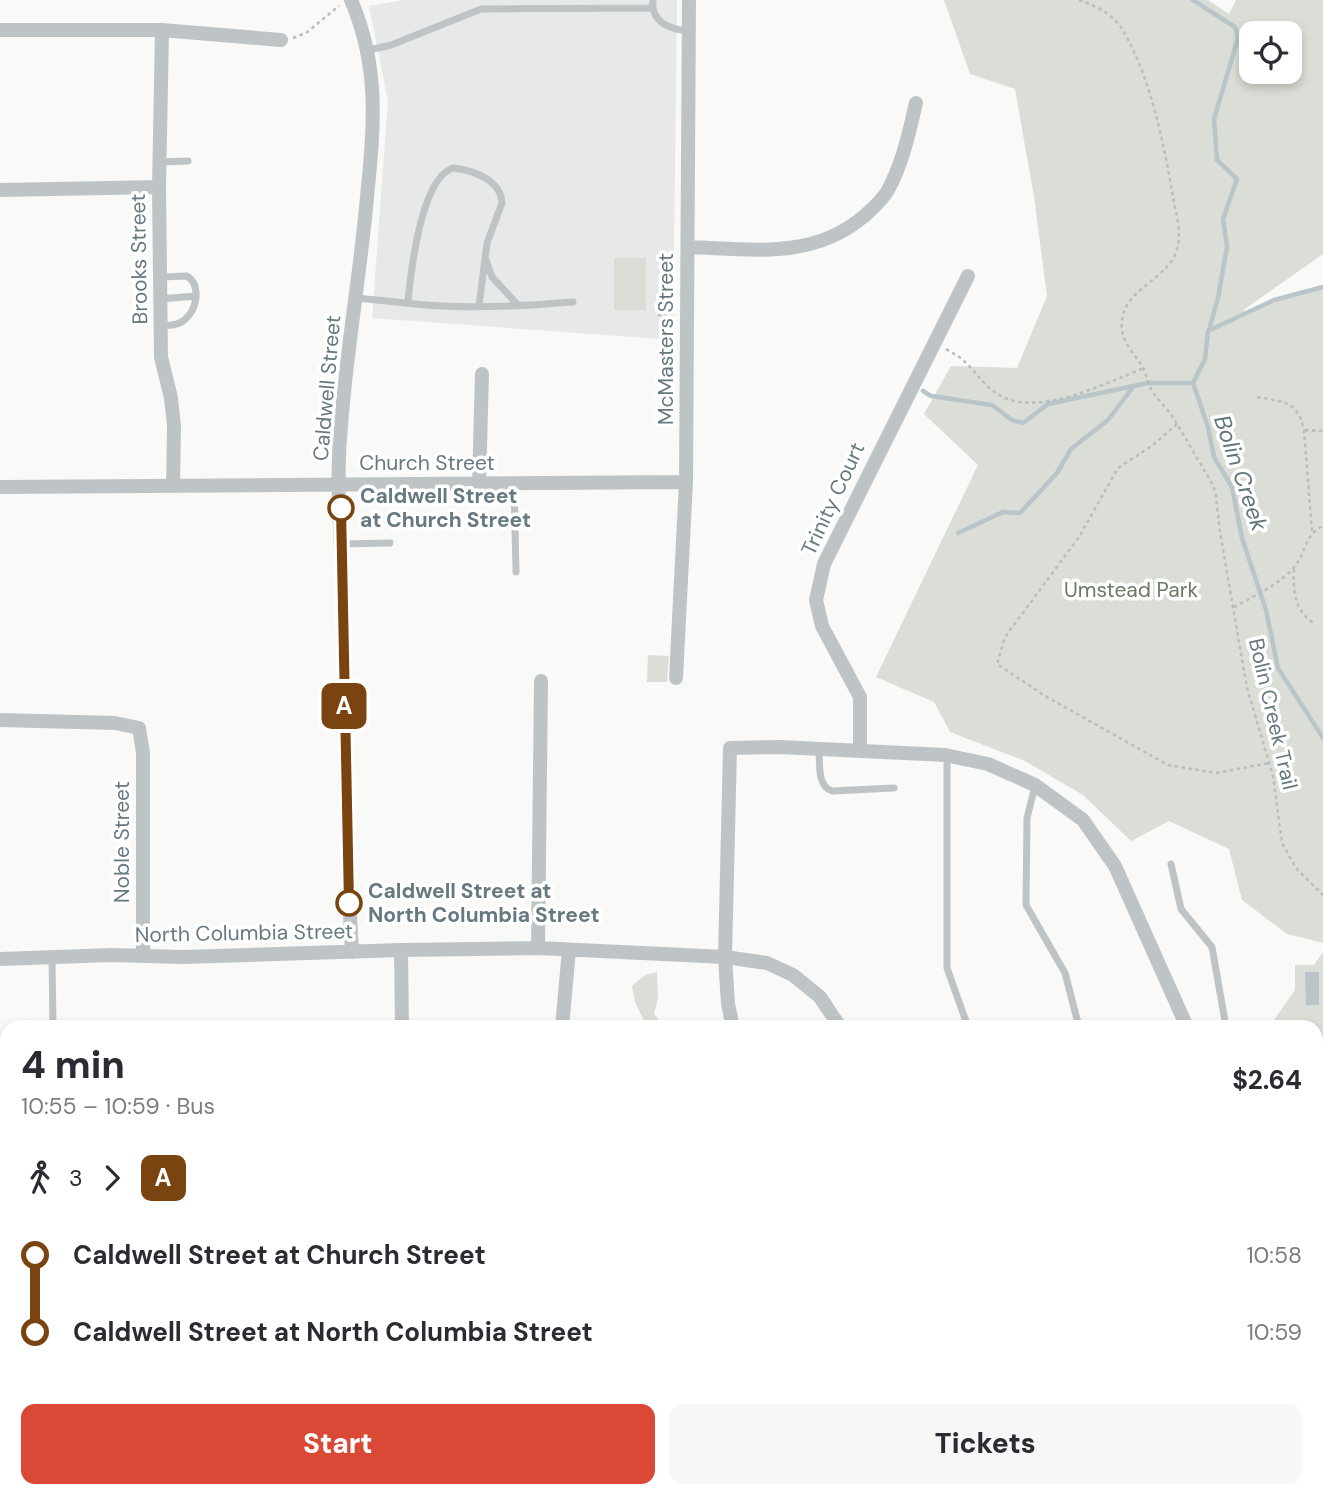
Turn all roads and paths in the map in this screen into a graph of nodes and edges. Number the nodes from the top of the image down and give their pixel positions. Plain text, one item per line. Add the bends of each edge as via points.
1 (351, 0) edge
2 (689, 0) edge
3 (1079, 0) edge
4 (653, 4) edge
5 (337, 6) dead end
6 (0, 30) edge
7 (162, 30) junction
8 (690, 31) junction
9 (281, 40) joint
10 (369, 50) junction
11 (916, 103) dead end
12 (188, 161) dead end
13 (159, 162) junction
14 (159, 187) junction
15 (0, 190) edge
16 (688, 247) junction
17 (485, 256) junction
18 (968, 276) dead end
19 (160, 277) junction
20 (196, 296) junction
21 (356, 298) junction
22 (160, 299) junction
23 (408, 302) junction
24 (573, 302) dead end
25 (517, 304) junction
26 (480, 306) junction
27 (658, 315) dead end
28 (666, 315) dead end
29 (161, 326) junction
30 (934, 342) junction
31 (1144, 369) junction
32 (482, 374) dead end
33 (1257, 397) dead end
34 (1177, 424) junction
35 (1304, 430) junction
36 (1323, 431) edge
37 (686, 482) junction
38 (479, 484) junction
39 (514, 484) junction
40 (340, 485) junction
41 (173, 486) junction
42 (0, 487) edge
43 (1323, 526) edge
44 (1312, 532) junction
45 (390, 543) dead end
46 (342, 544) junction
47 (1294, 567) junction
48 (516, 572) dead end
49 (1234, 607) junction
50 (1315, 624) dead end
51 (676, 678) dead end
52 (541, 681) dead end
53 (0, 720) edge
54 (819, 749) junction
55 (860, 751) junction
56 (947, 755) junction
57 (1269, 763) junction
58 (1035, 785) junction
59 (894, 788) dead end
60 (1171, 864) dead end
61 (1323, 895) edge
62 (538, 948) junction
63 (401, 950) junction
64 (569, 950) junction
65 (352, 952) junction
66 (144, 956) junction
67 (52, 957) junction
68 (725, 957) junction
69 (0, 959) edge
70 (52, 1020) edge
71 (402, 1020) edge
72 (563, 1020) edge
73 (731, 1020) edge
74 (835, 1020) edge
75 (966, 1020) edge
76 (1077, 1020) edge
77 (1184, 1020) edge
78 (1225, 1020) edge

1 - 10 street, Caldwell Street
2 - 8 street, McMasters Street
3 - 31 path via 1102,10 1125,33 1144,78 1168,166 1178,248 1167,268 1130,301 1123,318 1125,340
4 - 8 lane via 659,20 672,30
4 - 10 lane via 481,9
5 - 9 path via 306,33
6 - 7 street
7 - 9 street
7 - 13 street, Brooks Street
8 - 16 street, McMasters Street
10 - 21 street, Caldwell Street via 370,162
11 - 16 street via 888,191 863,217 830,240 771,249
12 - 13 lane
13 - 14 street, Brooks Street
14 - 15 street
14 - 19 street, Brooks Street
16 - 37 street, McMasters Street
17 - 23 lane via 502,203 499,188 460,169 447,170 436,181 420,221
17 - 25 lane via 492,277
17 - 26 lane
18 - 30 street, Trinity Court
19 - 20 lane via 187,276 195,283
19 - 22 street, Brooks Street
20 - 22 lane
20 - 29 lane via 184,320
21 - 23 lane
21 - 40 street, Caldwell Street via 339,441
22 - 29 street, Brooks Street
23 - 26 lane
24 - 25 lane
25 - 26 lane
27 - 28 path
29 - 41 street, Brooks Street via 174,426
30 - 31 path via 963,359 989,388 1020,403 1077,394
30 - 55 street, Trinity Court via 824,564 816,600 822,626 860,697
31 - 34 path, Bolin Creek Trail via 1150,388
32 - 38 street
33 - 35 path via 1291,405
34 - 49 path, Bolin Creek Trail via 1213,485
34 - 57 path via 1118,468 1079,537 1005,637 997,664 1168,765 1216,773
35 - 36 path
35 - 44 path
37 - 39 street, Church Street
37 - 51 street, McMasters Street
38 - 39 street, Church Street
38 - 40 street, Church Street
39 - 48 lane
40 - 41 street, Church Street
40 - 46 street, Caldwell Street
41 - 42 street, Church Street
43 - 44 path
44 - 47 path
45 - 46 lane
46 - 65 street, Caldwell Street via 346,866
47 - 49 path
47 - 50 path via 1295,597 1303,614
49 - 57 path, Bolin Creek Trail via 1247,688
52 - 62 street
53 - 66 street, Noble Street via 115,723 139,728
54 - 55 street
54 - 59 lane via 826,789
54 - 68 street via 730,748
55 - 56 street
56 - 58 street via 988,764
56 - 75 lane via 947,968
57 - 61 path, Bolin Creek Trail via 1284,850
58 - 76 lane via 1027,818 1026,905 1065,973
58 - 77 street via 1083,820 1115,866
60 - 78 lane via 1181,909 1213,947
62 - 63 street, North Columbia Street
62 - 64 street, North Columbia Street
63 - 65 street, North Columbia Street
63 - 71 street
64 - 68 street, North Columbia Street
64 - 72 street
65 - 66 street, North Columbia Street
66 - 67 street, North Columbia Street
67 - 69 street, North Columbia Street
67 - 70 lane
68 - 73 street
68 - 74 street, North Columbia Street via 767,963 793,975 820,998

